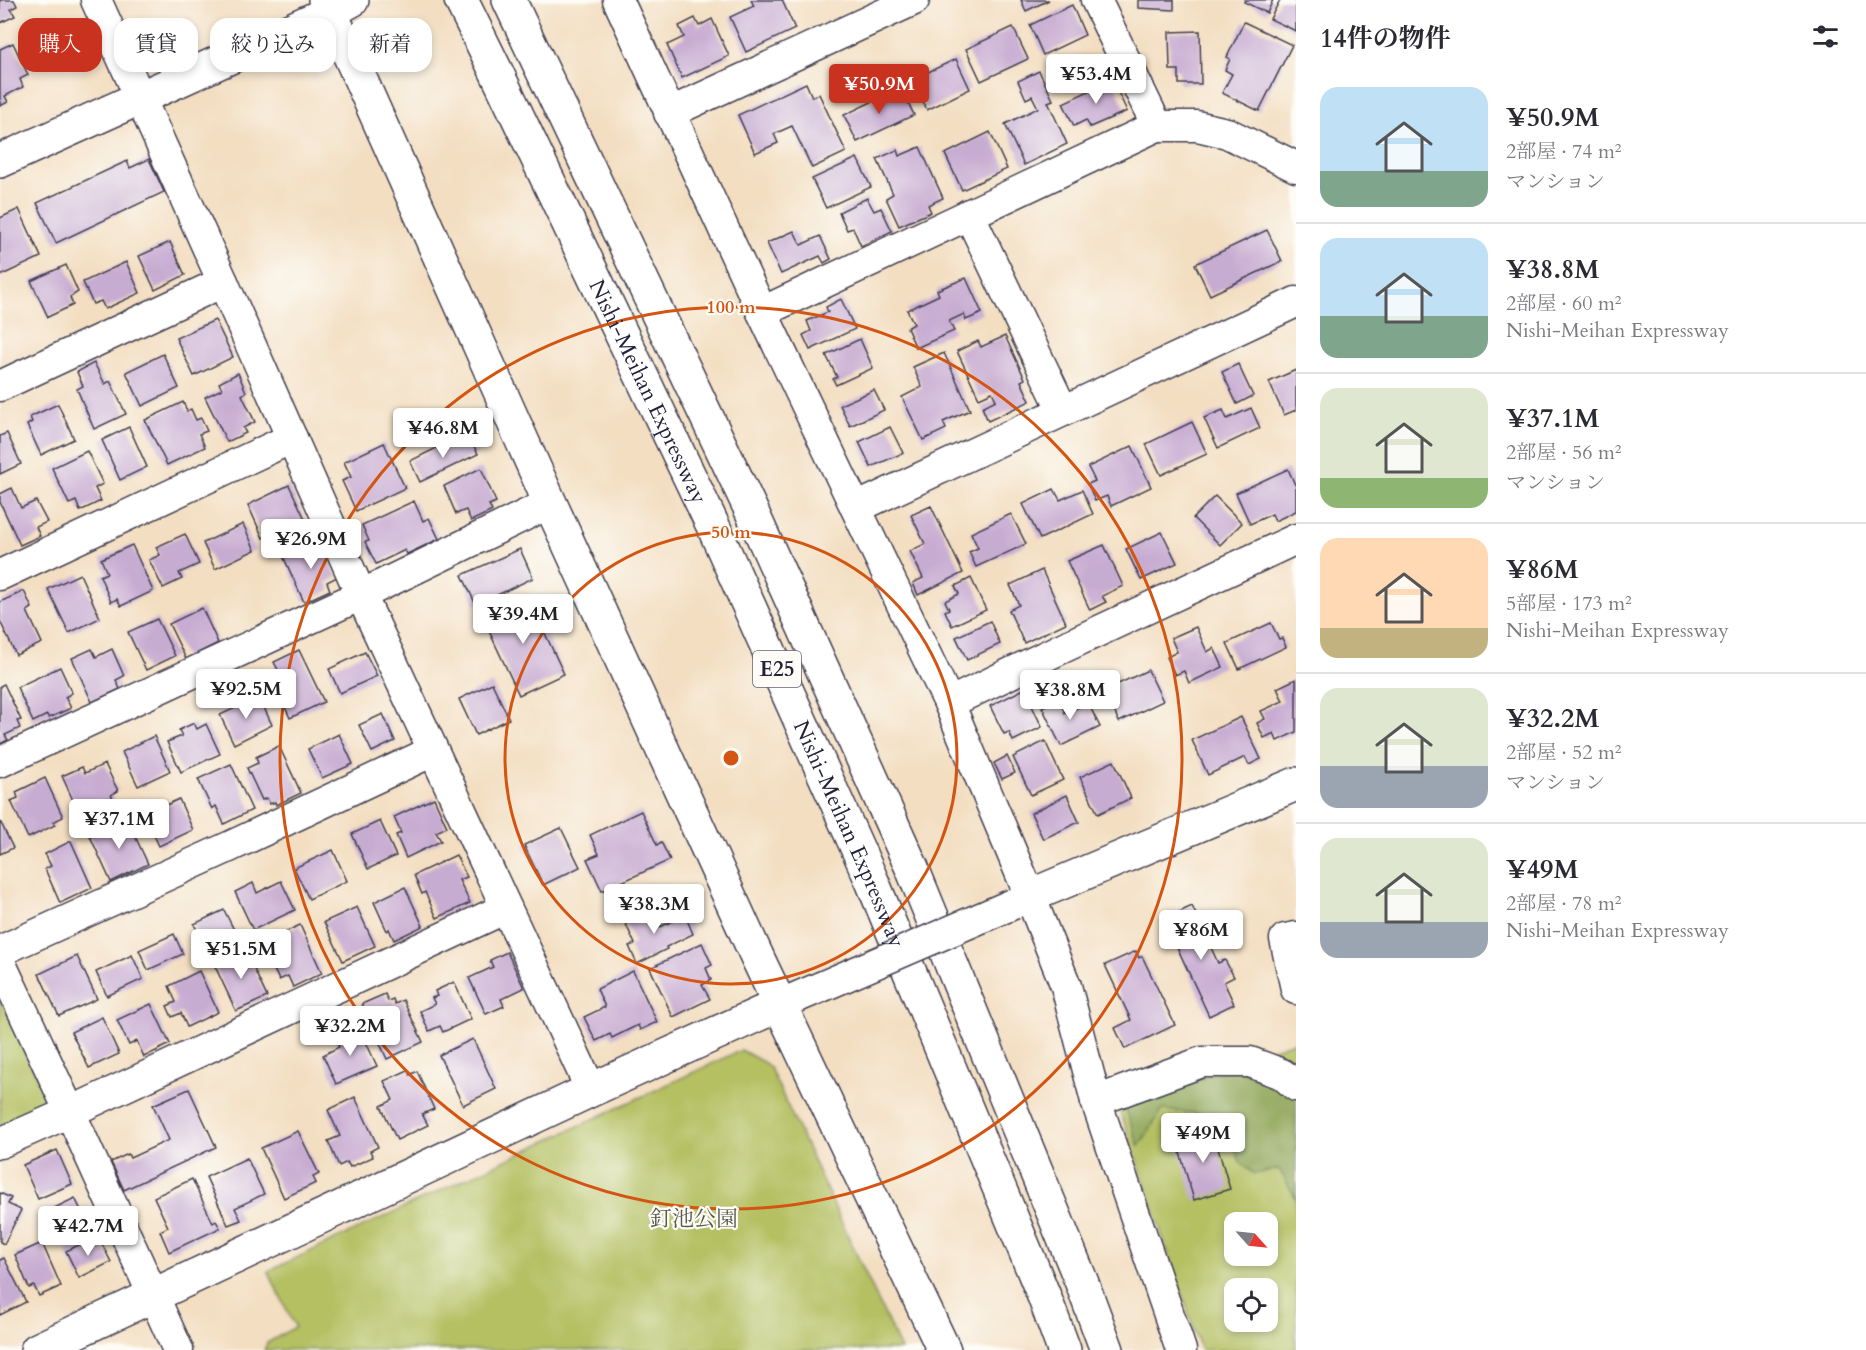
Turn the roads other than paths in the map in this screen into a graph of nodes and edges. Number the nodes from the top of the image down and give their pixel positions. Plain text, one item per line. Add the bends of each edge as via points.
1 (96, 0) edge
2 (461, 0) edge
3 (509, 0) edge
4 (618, 0) edge
5 (914, 0) edge
6 (1096, 0) edge
7 (336, 4) edge
8 (140, 96) junction
9 (669, 113) junction
10 (1157, 126) junction
11 (0, 160) edge
12 (1296, 167) edge
13 (969, 214) junction
14 (224, 282) junction
15 (1296, 302) edge
16 (762, 312) junction
17 (0, 386) edge
18 (1063, 411) junction
19 (292, 438) junction
20 (550, 503) junction
21 (856, 508) junction
22 (1296, 538) edge
23 (0, 575) edge
24 (361, 595) junction
25 (949, 703) junction
26 (433, 751) junction
27 (0, 762) edge
28 (1296, 784) edge
29 (1022, 900) junction
30 (506, 908) junction
31 (1296, 937) edge
32 (0, 951) edge
33 (0, 962) edge
34 (1296, 989) edge
35 (781, 1005) junction
36 (1296, 1086) edge
37 (591, 1090) junction
38 (1096, 1101) junction
39 (70, 1112) junction
40 (0, 1143) edge
41 (153, 1294) junction
42 (37, 1350) edge
43 (178, 1350) edge
44 (944, 1350) edge
45 (1064, 1350) edge
46 (1107, 1350) edge
47 (1181, 1350) edge

1 - 8 street
2 - 45 main road, Nishi-Meihan Expressway / E25 via 714,528 872,881
3 - 46 main road, Nishi-Meihan Expressway / E25 via 751,510 912,868
4 - 9 street
5 - 9 street
6 - 10 street
7 - 8 main road
7 - 20 main road
8 - 11 main road
8 - 14 street
9 - 16 street
10 - 12 street via 1197,126 1227,133
10 - 13 street
13 - 16 street
13 - 18 street
14 - 17 street
14 - 19 street
15 - 18 street
16 - 21 street
18 - 21 street
19 - 23 street
19 - 24 street
20 - 24 street
20 - 35 main road
21 - 25 street
22 - 25 street
24 - 26 street
24 - 27 street
25 - 29 street
26 - 30 street
26 - 32 street
28 - 29 main road
29 - 35 street, bridge
29 - 38 street via 1066,986
30 - 37 street
30 - 39 street
31 - 34 street via 1285,939
33 - 39 street
35 - 37 main road
35 - 44 main road
36 - 38 street via 1282,1074 1250,1062 1202,1062
37 - 41 main road
38 - 47 street
39 - 40 street
39 - 41 street
41 - 42 main road
41 - 43 street

